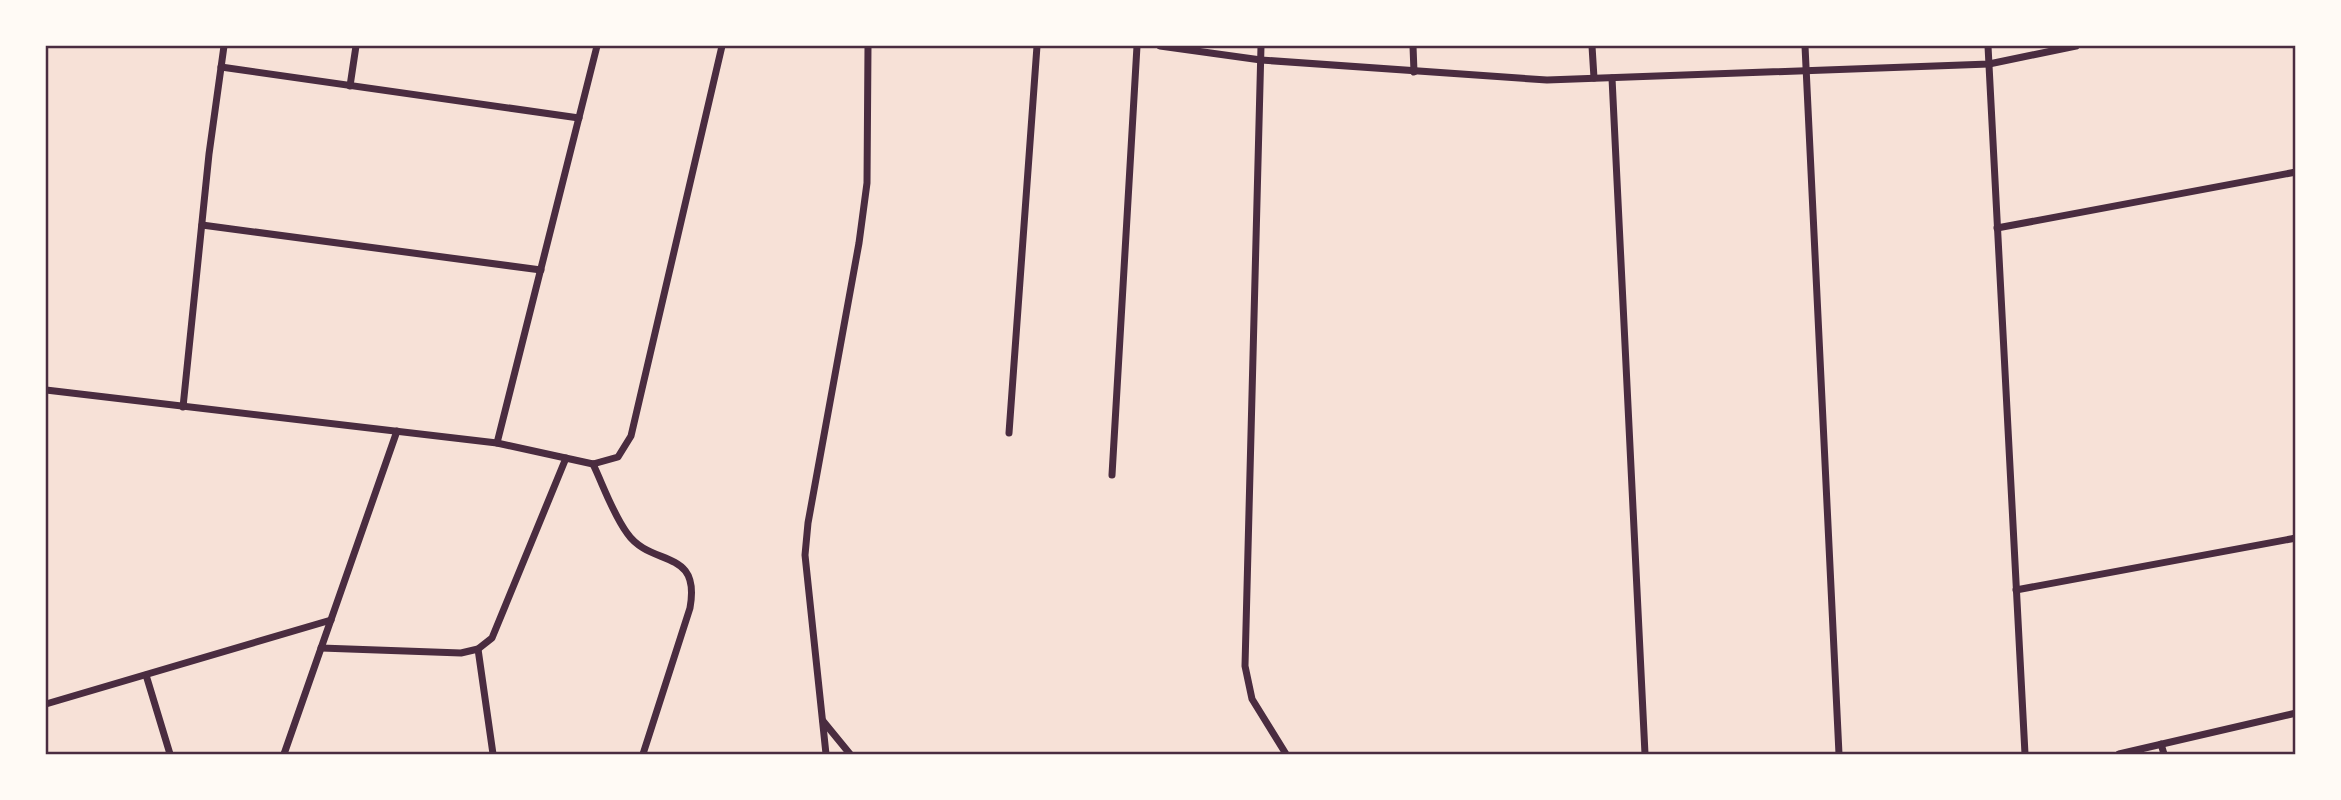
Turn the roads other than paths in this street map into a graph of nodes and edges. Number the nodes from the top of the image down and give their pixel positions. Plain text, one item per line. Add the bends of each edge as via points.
1 (224, 46) edge
2 (356, 46) edge
3 (597, 46) edge
4 (722, 46) edge
5 (868, 46) edge
6 (1037, 46) edge
7 (1136, 46) edge
8 (1160, 46) edge
9 (1261, 46) edge
10 (1413, 46) edge
11 (1592, 46) edge
12 (1805, 46) edge
13 (1988, 46) edge
14 (2077, 46) edge
15 (1261, 60) junction
16 (1989, 64) junction
17 (221, 67) junction
18 (1806, 71) junction
19 (1414, 72) junction
20 (1594, 78) junction
21 (1612, 78) junction
22 (351, 86) junction
23 (579, 118) junction
24 (2295, 172) edge
25 (202, 225) junction
26 (1997, 228) junction
27 (541, 270) junction
28 (46, 390) edge
29 (183, 407) junction
30 (397, 432) junction
31 (1009, 433) dead end
32 (497, 443) junction
33 (566, 458) junction
34 (593, 464) junction
35 (1112, 475) dead end
36 (2295, 537) edge
37 (2016, 590) junction
38 (331, 620) junction
39 (321, 648) junction
40 (478, 649) junction
41 (146, 675) junction
42 (46, 704) edge
43 (2295, 713) edge
44 (822, 720) junction
45 (2161, 744) junction
46 (170, 754) edge
47 (284, 754) edge
48 (493, 754) edge
49 (643, 754) edge
50 (826, 754) edge
51 (850, 754) edge
52 (1286, 754) edge
53 (1644, 754) edge
54 (1839, 754) edge
55 (2025, 754) edge
56 (2119, 754) edge
57 (2164, 754) edge

1 - 17 street
2 - 22 street
3 - 23 street
4 - 34 street via 631,436 618,457
5 - 44 street via 867,183 805,555
6 - 31 street
7 - 35 street
8 - 15 street
9 - 15 street
10 - 19 street
11 - 20 street
12 - 18 street
13 - 16 street
14 - 16 street
15 - 19 street
15 - 52 street via 1245,666 1252,699
16 - 18 street
16 - 26 street
17 - 22 street
17 - 25 street
18 - 21 street
18 - 54 street
19 - 20 street via 1547,80
20 - 21 street
21 - 53 street
22 - 23 street
23 - 27 street
24 - 26 street
25 - 27 street
25 - 29 street
26 - 37 street
27 - 32 street
28 - 29 street
29 - 30 street
30 - 32 street
30 - 38 street
32 - 33 street
33 - 34 street
33 - 40 street via 492,638
34 - 49 street via 626,533 685,569 691,579 690,608
36 - 37 street
37 - 55 street
38 - 39 street
38 - 41 street
39 - 40 street via 461,653
39 - 47 street
40 - 48 street
41 - 42 street
41 - 46 street
43 - 45 street
44 - 50 street
44 - 51 street
45 - 56 street
45 - 57 street

